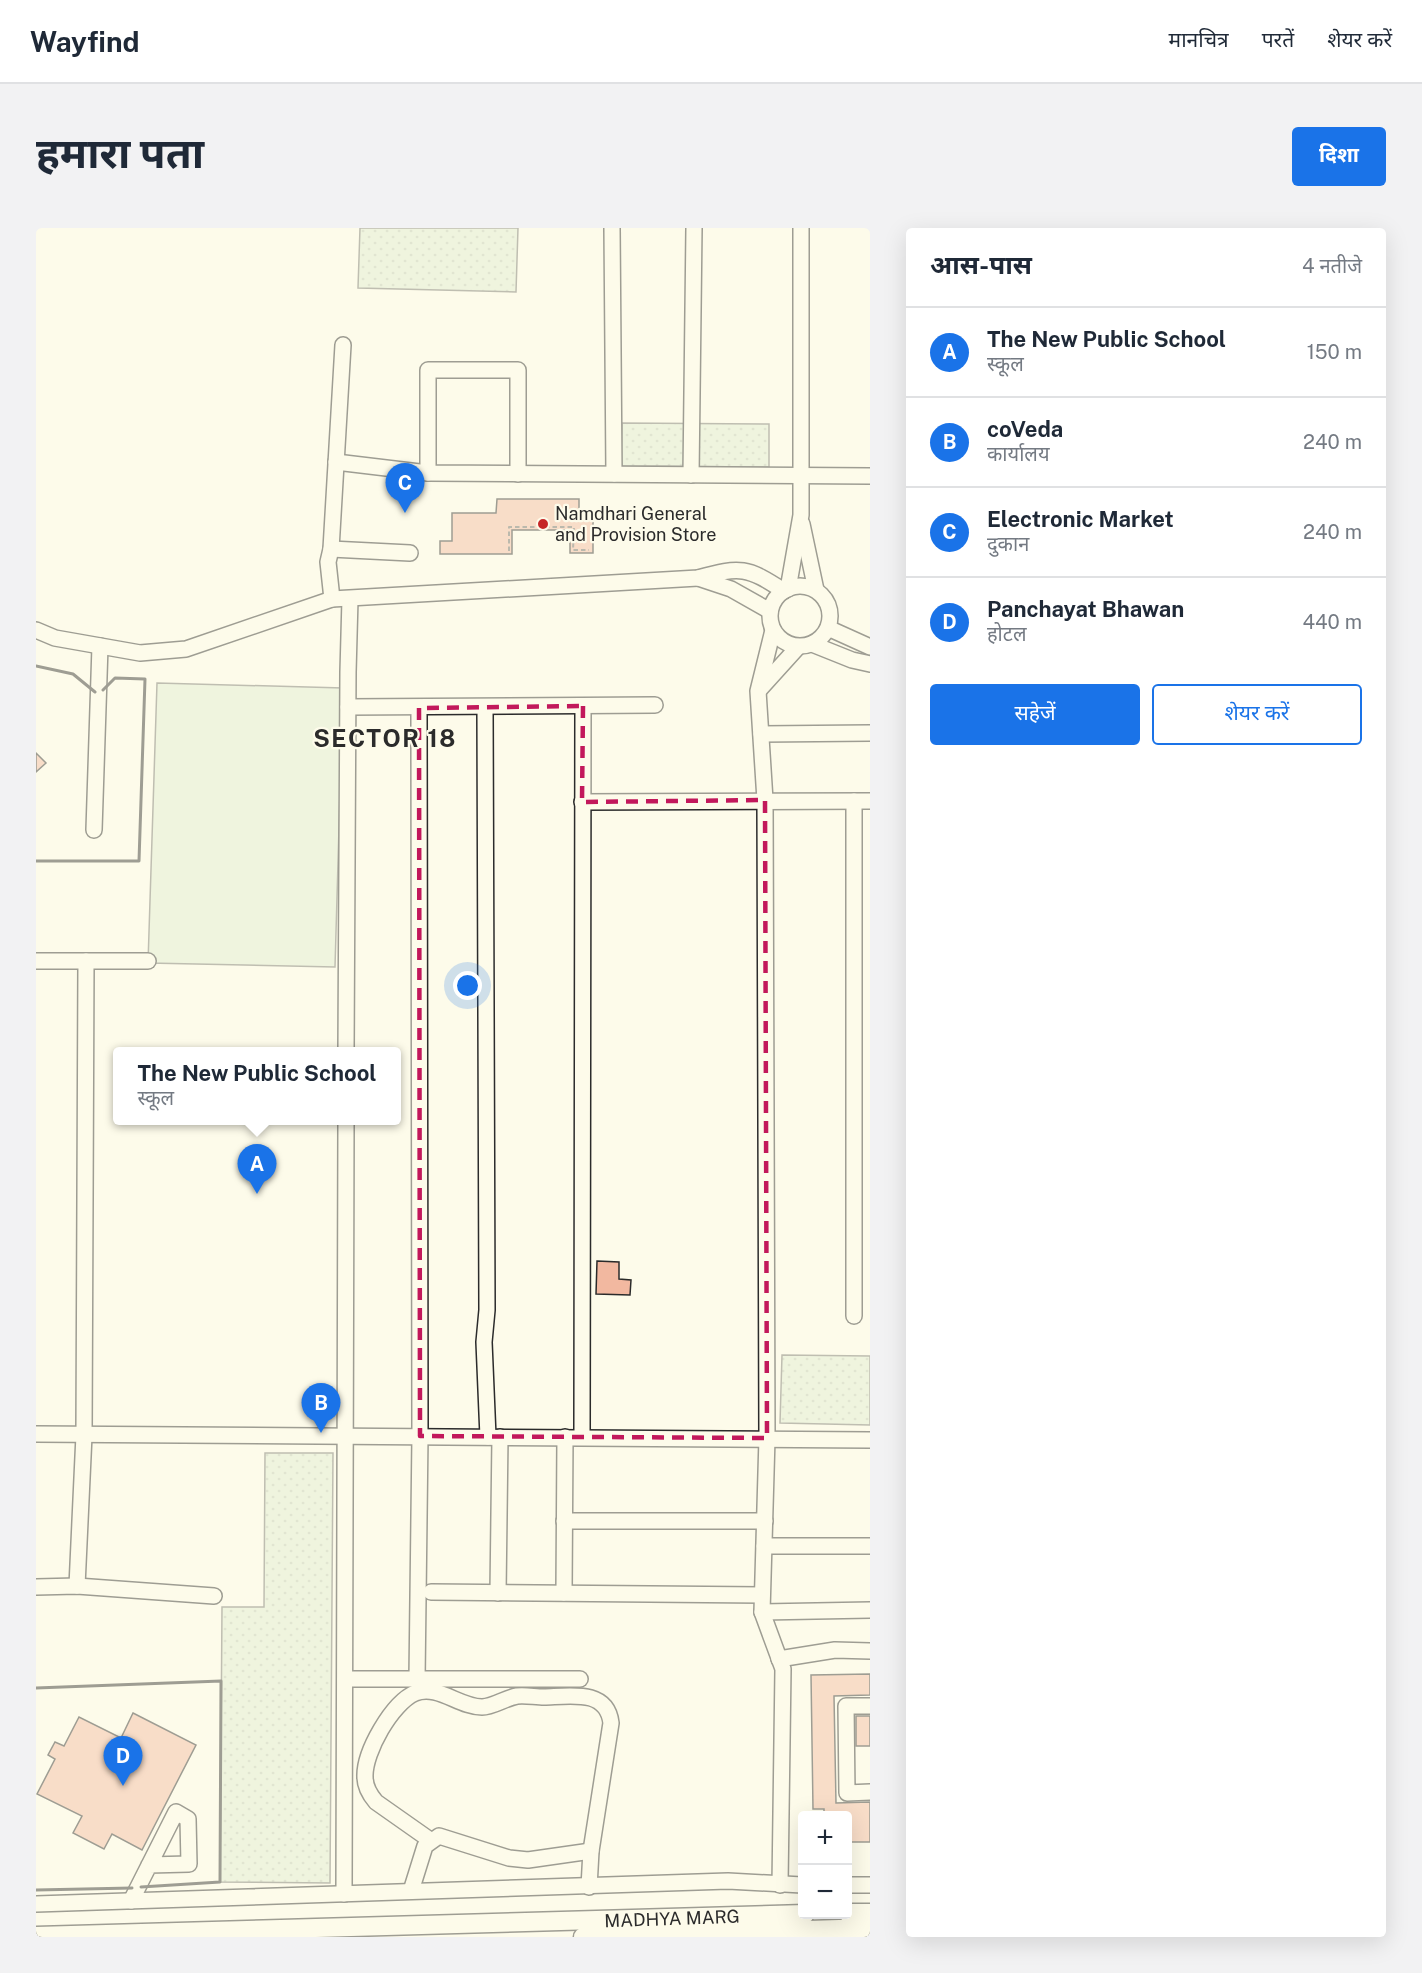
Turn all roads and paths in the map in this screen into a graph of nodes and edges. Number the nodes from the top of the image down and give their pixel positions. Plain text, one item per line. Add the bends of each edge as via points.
1 (612, 228) edge
2 (694, 228) edge
3 (801, 228) edge
4 (343, 345) dead end
5 (336, 462) junction
6 (428, 473) junction
7 (518, 474) junction
8 (614, 474) junction
9 (692, 475) junction
10 (801, 476) junction
11 (870, 476) edge
12 (801, 515) junction
13 (331, 549) junction
14 (588, 550) dead end
15 (509, 551) dead end
16 (410, 554) dead end
17 (698, 578) junction
18 (786, 590) junction
19 (816, 590) junction
20 (332, 598) junction
21 (350, 598) junction
22 (770, 611) junction
23 (828, 628) junction
24 (36, 630) edge
25 (773, 630) junction
26 (805, 645) junction
27 (100, 646) junction
28 (870, 647) edge
29 (870, 664) edge
30 (758, 691) junction
31 (656, 705) dead end
32 (583, 706) junction
33 (348, 707) junction
34 (485, 707) junction
35 (419, 708) junction
36 (870, 733) edge
37 (761, 734) junction
38 (765, 800) junction
39 (854, 801) junction
40 (870, 801) edge
41 (582, 802) junction
42 (94, 830) dead end
43 (36, 960) edge
44 (86, 961) junction
45 (148, 961) dead end
46 (346, 1047) edge
47 (346, 1125) edge
48 (854, 1316) dead end
49 (36, 1434) edge
50 (84, 1435) junction
51 (345, 1436) junction
52 (420, 1436) junction
53 (494, 1437) junction
54 (565, 1437) junction
55 (582, 1437) junction
56 (767, 1438) junction
57 (870, 1440) edge
58 (564, 1521) junction
59 (765, 1521) junction
60 (764, 1546) junction
61 (870, 1546) edge
62 (77, 1586) junction
63 (36, 1587) edge
64 (431, 1592) dead end
65 (498, 1593) junction
66 (564, 1593) junction
67 (762, 1595) junction
68 (214, 1596) dead end
69 (870, 1610) edge
70 (762, 1612) junction
71 (870, 1651) edge
72 (779, 1659) junction
73 (417, 1678) junction
74 (345, 1679) junction
75 (580, 1679) dead end
76 (870, 1706) edge
77 (870, 1792) edge
78 (430, 1840) junction
79 (591, 1851) junction
80 (149, 1865) dead end
81 (780, 1885) junction
82 (798, 1885) edge
83 (852, 1885) edge
84 (870, 1885) edge
85 (589, 1887) junction
86 (411, 1891) junction
87 (344, 1894) junction
88 (130, 1901) junction
89 (36, 1904) edge
90 (870, 1912) edge
91 (852, 1913) edge
92 (798, 1914) edge
93 (870, 1928) edge
94 (36, 1936) edge
95 (583, 1937) edge

1 - 8 street
2 - 9 street
3 - 10 street
4 - 5 street
5 - 6 street
5 - 13 street
6 - 7 street
6 - 7 street via 428,370 518,370
7 - 8 street
8 - 9 street
9 - 10 street
10 - 11 street
10 - 12 street
12 - 18 street
12 - 19 street
13 - 16 street
13 - 20 street via 328,562
14 - 15 path via 573,550 574,527 509,527
17 - 18 street via 753,571
17 - 21 street
17 - 22 street via 731,589
18 - 19 street
18 - 22 street
19 - 23 street via 827,603
20 - 21 street
20 - 27 street via 186,649 140,653
21 - 33 street
22 - 25 street
23 - 26 street
23 - 28 street
24 - 27 street via 55,638
25 - 26 street via 779,639
25 - 30 street
26 - 29 street
26 - 30 street
27 - 42 street
30 - 37 street
31 - 32 street
32 - 34 street
32 - 41 street
33 - 35 street
33 - 46 street
34 - 35 street
34 - 53 street via 484,1342
35 - 52 street
36 - 37 street
37 - 38 street
38 - 39 street
38 - 41 street
38 - 56 street
39 - 40 street
39 - 48 street
41 - 55 street
43 - 44 street
44 - 45 street
44 - 50 street
47 - 51 street
49 - 50 street
50 - 51 street
50 - 62 street
51 - 52 street
51 - 74 street
52 - 53 street
52 - 73 street
53 - 54 street
53 - 65 street
54 - 55 street
54 - 58 street
55 - 56 street
56 - 57 street
56 - 59 street
58 - 59 street
58 - 66 street
59 - 60 street
60 - 61 street
60 - 67 street
62 - 63 street
62 - 68 street
64 - 65 street
65 - 66 street
66 - 67 street
67 - 70 street
69 - 70 street
70 - 72 street
71 - 72 street via 835,1650
72 - 81 street via 783,1669
73 - 74 street
73 - 75 street
74 - 87 street
76 - 77 street via 846,1706 847,1793
78 - 79 street via 439,1836 509,1858 528,1860
78 - 79 street via 376,1802 365,1777 381,1730 405,1699 429,1691 480,1707 517,1696 589,1696 601,1701 610,1712 611,1723
78 - 86 street
79 - 85 street
80 - 88 street
81 - 82 street
81 - 85 street via 728,1881
83 - 84 street
85 - 86 street
86 - 87 street
87 - 88 street
88 - 89 street
90 - 91 main road
92 - 94 main road, MADHYA MARG
93 - 95 main road, MADHYA MARG

